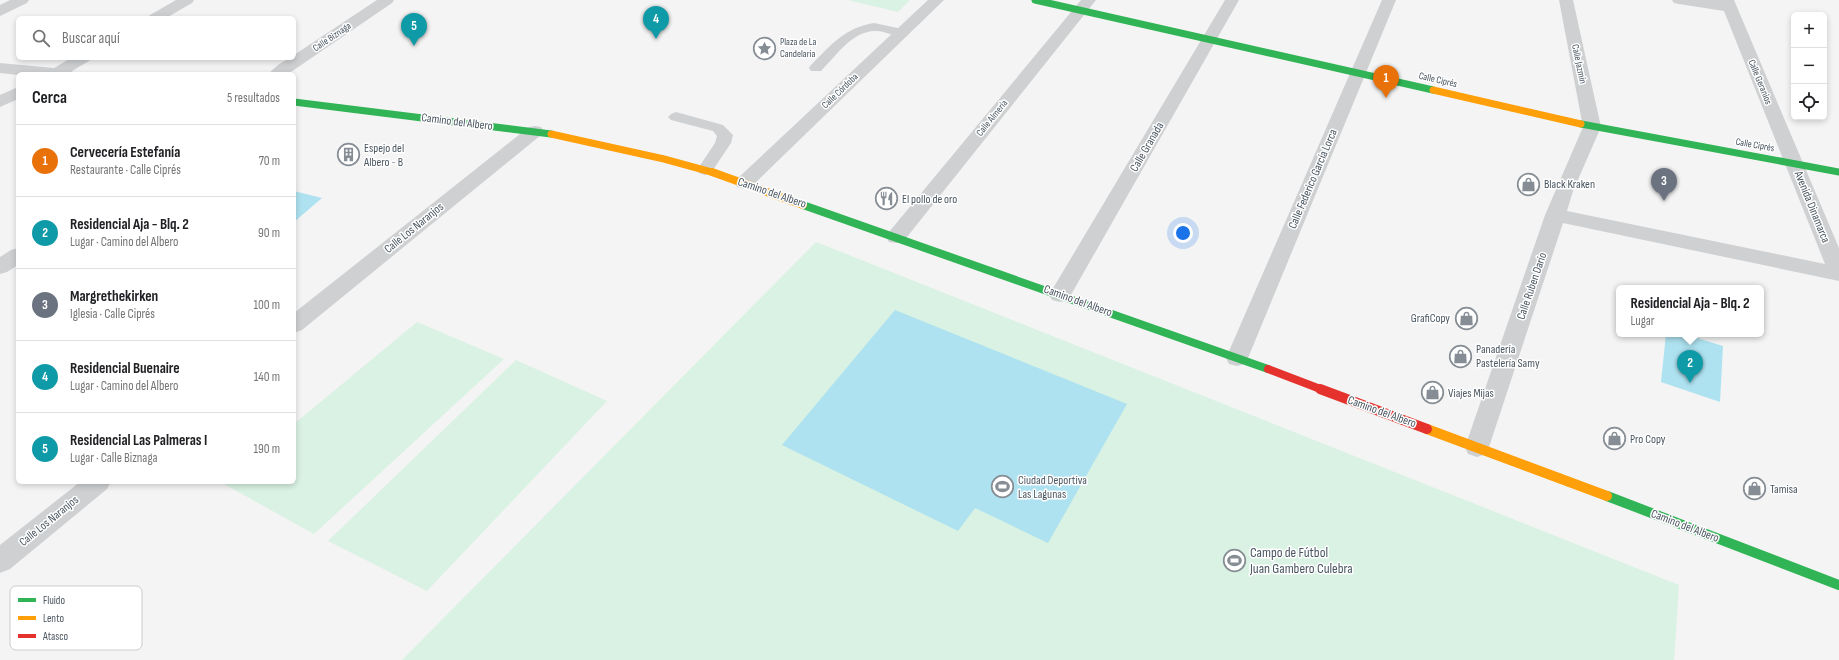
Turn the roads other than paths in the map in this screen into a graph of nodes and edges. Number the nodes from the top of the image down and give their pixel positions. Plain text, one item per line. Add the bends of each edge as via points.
1 (22, 0) edge
2 (187, 0) edge
3 (387, 0) edge
4 (937, 0) edge
5 (1035, 0) edge
6 (1232, 0) edge
7 (1389, 0) edge
8 (1566, 0) edge
9 (1679, 0) edge
10 (1728, 3) edge
11 (1085, 5) edge
12 (0, 11) edge
13 (159, 16) edge
14 (902, 33) junction
15 (1210, 39) junction
16 (80, 60) edge
17 (0, 68) edge
18 (816, 68) dead end
19 (39, 72) edge
20 (62, 72) edge
21 (280, 72) edge
22 (1357, 73) junction
23 (16, 93) edge
24 (0, 102) edge
25 (296, 102) edge
26 (676, 117) dead end
27 (1592, 127) junction
28 (535, 132) junction
29 (1794, 164) junction
30 (705, 170) junction
31 (1839, 172) edge
32 (744, 183) junction
33 (1555, 215) junction
34 (896, 237) junction
35 (16, 256) edge
36 (0, 267) edge
37 (1839, 273) edge
38 (1060, 295) junction
39 (296, 322) edge
40 (1237, 358) junction
41 (1477, 447) junction
42 (95, 484) edge
43 (0, 560) edge
44 (1839, 585) edge

1 - 12 street
2 - 13 street
3 - 21 street, Calle Biznaga
4 - 14 street, Calle Córdoba
5 - 11 street, Calle Ciprés
6 - 15 street, Calle Granada
7 - 22 street, Calle Federico García Lorca
8 - 27 street, Calle Jazmín
9 - 10 street
10 - 29 street, Calle Geranios
11 - 15 street, Calle Ciprés
11 - 34 street, Calle Almería
14 - 18 lane via 875,27 860,29 850,34
14 - 32 street, Calle Córdoba
15 - 22 street, Calle Ciprés
15 - 38 street, Calle Granada
16 - 20 street
17 - 19 street
22 - 27 street, Calle Ciprés
22 - 40 street, Calle Federico García Lorca
23 - 24 street
25 - 28 street, Camino del Albero
26 - 30 lane via 718,128 725,135 723,143
27 - 29 street, Calle Ciprés
27 - 33 street, Calle Ruben Darío
28 - 30 street, Camino del Albero
28 - 39 street, Calle Los Naranjos
29 - 31 street, Calle Ciprés
29 - 37 street, Avenida Dinamarca
30 - 32 street, Camino del Albero
32 - 34 street, Camino del Albero
33 - 37 street
33 - 41 street, Calle Ruben Darío
34 - 38 street, Camino del Albero
35 - 36 street
38 - 40 street, Camino del Albero
40 - 41 street, Camino del Albero
41 - 44 street, Camino del Albero
42 - 43 street, Calle Los Naranjos

